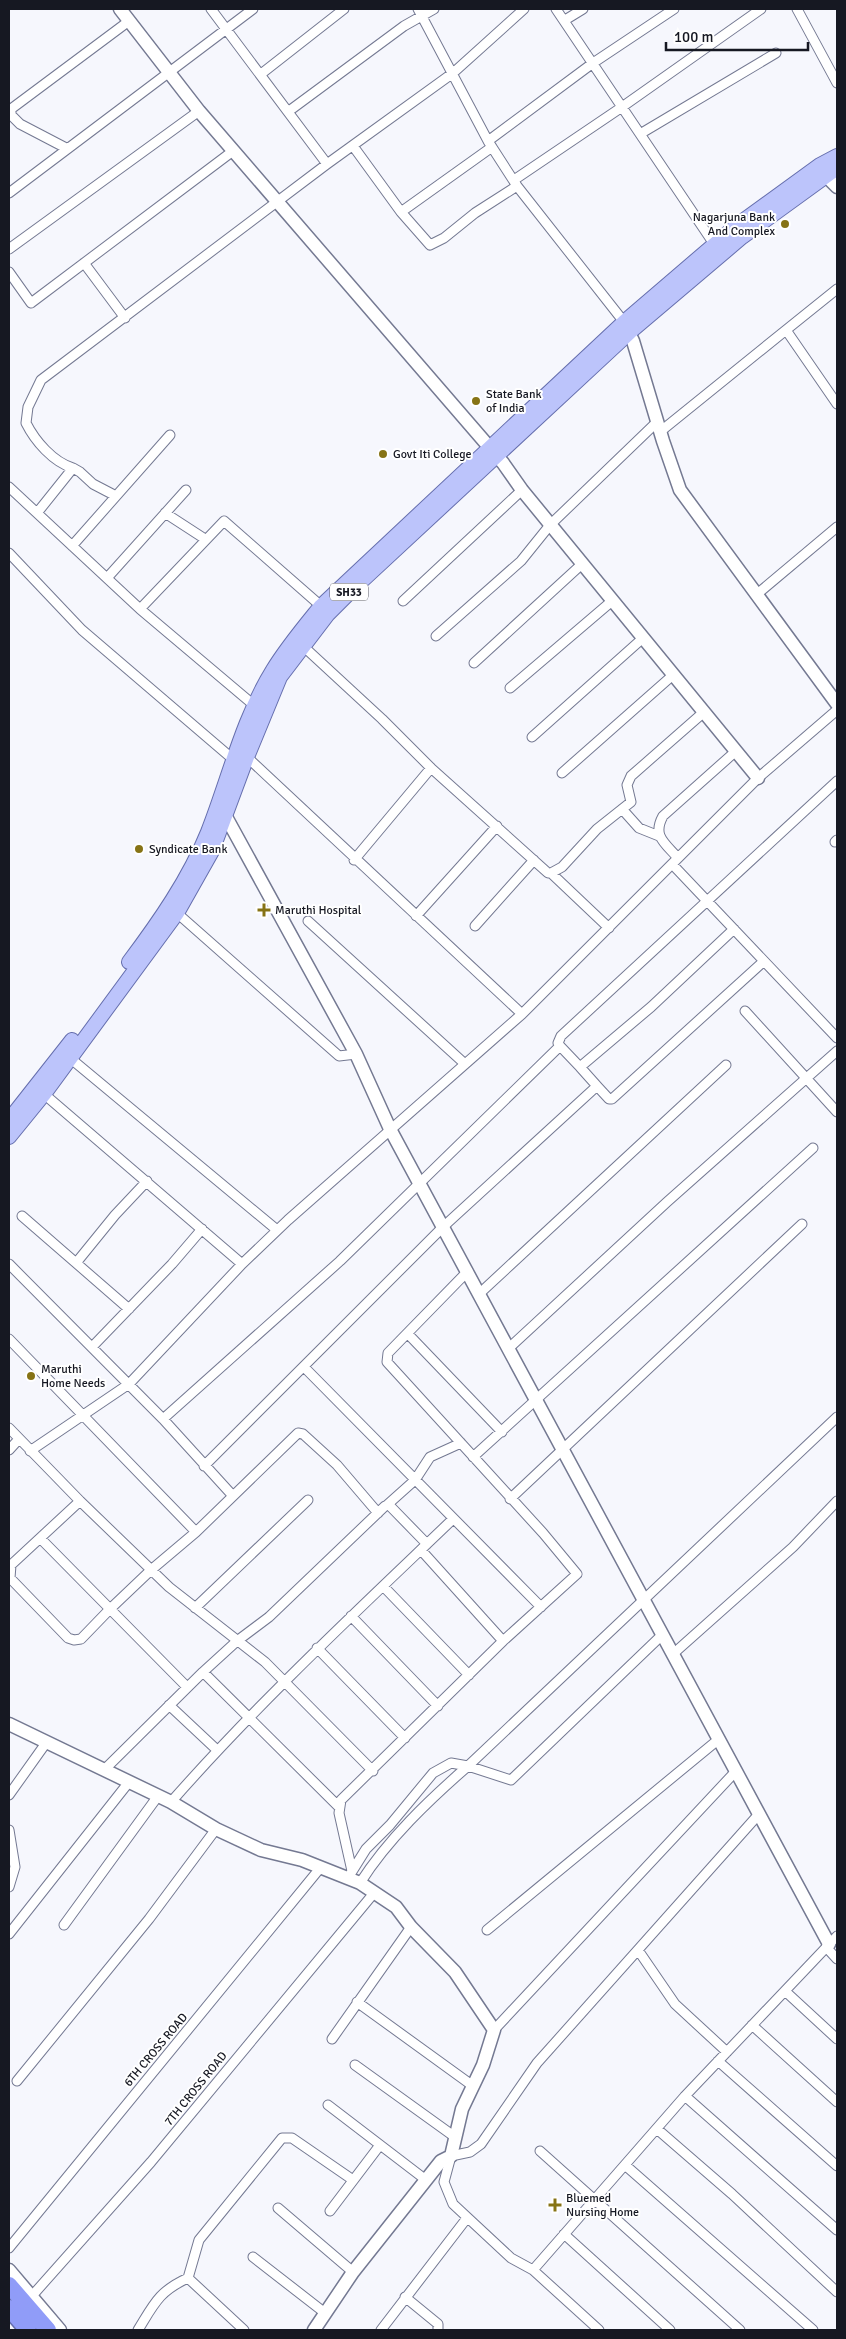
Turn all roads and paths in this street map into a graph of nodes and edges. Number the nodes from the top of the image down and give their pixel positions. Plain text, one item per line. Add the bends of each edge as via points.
1 (120, 9) edge
2 (211, 9) edge
3 (252, 9) edge
4 (344, 9) edge
5 (434, 9) edge
6 (524, 9) edge
7 (556, 9) edge
8 (583, 9) edge
9 (674, 9) edge
10 (761, 9) edge
11 (797, 9) edge
12 (420, 12) edge
13 (565, 20) junction
14 (130, 21) junction
15 (225, 29) junction
16 (776, 54) dead end
17 (593, 63) junction
18 (168, 71) junction
19 (453, 73) junction
20 (261, 74) junction
21 (837, 83) edge
22 (622, 107) junction
23 (198, 111) junction
24 (289, 111) junction
25 (640, 134) junction
26 (490, 144) junction
27 (353, 146) junction
28 (66, 148) junction
29 (233, 151) junction
30 (837, 156) edge
31 (327, 164) junction
32 (837, 168) edge
33 (822, 170) junction
34 (516, 183) junction
35 (837, 187) edge
36 (9, 193) edge
37 (277, 202) junction
38 (401, 212) junction
39 (714, 244) junction
40 (9, 249) edge
41 (84, 263) junction
42 (9, 272) edge
43 (837, 288) edge
44 (125, 318) junction
45 (627, 327) junction
46 (786, 330) junction
47 (837, 404) edge
48 (659, 426) junction
49 (170, 436) dead end
50 (493, 452) junction
51 (73, 468) junction
52 (9, 487) edge
53 (186, 490) dead end
54 (522, 490) junction
55 (116, 496) junction
56 (37, 513) junction
57 (165, 513) junction
58 (550, 525) junction
59 (837, 527) edge
60 (205, 539) junction
61 (72, 546) junction
62 (9, 553) edge
63 (582, 564) junction
64 (107, 578) junction
65 (756, 595) junction
66 (612, 600) junction
67 (403, 601) dead end
68 (321, 606) junction
69 (140, 609) junction
70 (436, 636) dead end
71 (643, 638) junction
72 (303, 646) junction
73 (474, 663) dead end
74 (673, 675) junction
75 (510, 688) dead end
76 (837, 704) edge
77 (255, 706) junction
78 (837, 710) edge
79 (704, 712) junction
80 (532, 737) dead end
81 (736, 751) junction
82 (241, 761) junction
83 (431, 768) junction
84 (562, 773) dead end
85 (758, 778) junction
86 (837, 782) edge
87 (622, 809) junction
88 (221, 811) junction
89 (497, 826) junction
90 (659, 836) junction
91 (354, 860) junction
92 (534, 860) junction
93 (675, 861) junction
94 (551, 874) junction
95 (708, 902) junction
96 (176, 913) junction
97 (416, 916) junction
98 (308, 921) dead end
99 (475, 926) dead end
100 (609, 928) junction
101 (734, 929) junction
102 (764, 961) junction
103 (746, 1010) dead end
104 (522, 1014) junction
105 (837, 1038) edge
106 (560, 1046) junction
107 (837, 1051) edge
108 (356, 1054) junction
109 (70, 1058) junction
110 (465, 1064) junction
111 (726, 1065) dead end
112 (580, 1067) junction
113 (807, 1078) junction
114 (597, 1086) junction
115 (44, 1094) junction
116 (837, 1112) edge
117 (9, 1120) edge
118 (390, 1129) junction
119 (9, 1137) edge
120 (813, 1148) dead end
121 (147, 1181) junction
122 (419, 1183) junction
123 (22, 1216) dead end
124 (802, 1224) dead end
125 (443, 1227) junction
126 (202, 1229) junction
127 (277, 1230) junction
128 (76, 1263) junction
129 (9, 1264) edge
130 (242, 1264) junction
131 (468, 1271) junction
132 (479, 1294) junction
133 (129, 1309) junction
134 (408, 1334) junction
135 (9, 1339) edge
136 (92, 1347) junction
137 (508, 1349) junction
138 (304, 1367) junction
139 (128, 1384) junction
140 (536, 1401) junction
141 (82, 1416) junction
142 (837, 1416) edge
143 (163, 1419) junction
144 (9, 1428) edge
145 (502, 1432) junction
146 (19, 1439) junction
147 (461, 1443) junction
148 (563, 1449) junction
149 (9, 1450) edge
150 (30, 1451) junction
151 (473, 1457) junction
152 (204, 1466) junction
153 (415, 1480) junction
154 (234, 1496) junction
155 (510, 1499) junction
156 (308, 1500) dead end
157 (80, 1501) junction
158 (837, 1501) edge
159 (387, 1505) junction
160 (378, 1513) junction
161 (453, 1519) junction
162 (196, 1532) junction
163 (40, 1538) junction
164 (424, 1547) junction
165 (151, 1570) junction
166 (383, 1586) junction
167 (644, 1601) junction
168 (541, 1606) junction
169 (195, 1608) junction
170 (110, 1609) junction
171 (352, 1616) junction
172 (662, 1635) junction
173 (237, 1641) junction
174 (503, 1642) junction
175 (318, 1648) junction
176 (673, 1654) junction
177 (203, 1672) junction
178 (469, 1675) junction
179 (283, 1681) junction
180 (187, 1687) junction
181 (169, 1706) junction
182 (438, 1706) junction
183 (251, 1717) junction
184 (11, 1729) edge
185 (405, 1738) junction
186 (719, 1739) junction
187 (46, 1743) junction
188 (217, 1750) junction
189 (468, 1766) junction
190 (104, 1770) junction
191 (372, 1771) junction
192 (736, 1771) junction
193 (129, 1782) junction
194 (9, 1795) edge
195 (158, 1796) junction
196 (171, 1802) junction
197 (339, 1807) junction
198 (759, 1814) junction
199 (216, 1829) junction
200 (9, 1830) edge
201 (321, 1867) junction
202 (353, 1877) junction
203 (9, 1887) edge
204 (374, 1893) junction
205 (64, 1925) dead end
206 (411, 1926) junction
207 (487, 1930) dead end
208 (9, 1934) edge
209 (831, 1942) edge
210 (638, 1950) junction
211 (837, 1959) edge
212 (785, 1991) junction
213 (357, 2002) junction
214 (752, 2025) junction
215 (494, 2030) junction
216 (332, 2039) dead end
217 (837, 2039) edge
218 (727, 2052) junction
219 (718, 2061) junction
220 (355, 2065) dead end
221 (17, 2081) dead end
222 (473, 2086) junction
223 (685, 2096) junction
224 (837, 2102) edge
225 (328, 2105) dead end
226 (657, 2128) junction
227 (455, 2137) junction
228 (380, 2145) junction
229 (540, 2151) dead end
230 (451, 2156) junction
231 (625, 2165) junction
232 (837, 2166) edge
233 (353, 2180) junction
234 (426, 2180) junction
235 (595, 2199) junction
236 (278, 2208) dead end
237 (330, 2211) dead end
238 (467, 2218) junction
239 (837, 2230) edge
240 (564, 2234) junction
241 (9, 2248) edge
242 (253, 2257) dead end
243 (9, 2270) edge
244 (533, 2270) junction
245 (353, 2272) junction
246 (188, 2278) junction
247 (9, 2285) edge
248 (837, 2292) edge
249 (31, 2297) junction
250 (406, 2297) junction
251 (9, 2308) edge
252 (325, 2313) junction
253 (28, 2330) edge
254 (48, 2330) edge
255 (60, 2330) edge
256 (138, 2330) edge
257 (244, 2330) edge
258 (314, 2330) edge
259 (381, 2330) edge
260 (438, 2330) edge
261 (599, 2330) edge
262 (670, 2330) edge
263 (740, 2330) edge
264 (813, 2330) edge

1 - 14 street
2 - 15 street
3 - 15 street
4 - 20 street
5 - 12 street
6 - 19 street
7 - 13 street
8 - 13 street
9 - 17 street
10 - 22 street
11 - 21 street
12 - 19 street
12 - 24 street via 358,62 324,82
13 - 17 street
14 - 18 street
14 - 28 street via 11,109 11,115 20,124
15 - 18 street
15 - 20 street
16 - 25 street
17 - 22 street
17 - 26 street
18 - 23 street
18 - 28 street
19 - 26 street
19 - 27 street
20 - 24 street
22 - 25 street
22 - 34 street
23 - 29 street
23 - 40 street
24 - 31 street
25 - 39 street
26 - 34 street
26 - 38 street
27 - 31 street
27 - 38 street
28 - 36 street
29 - 37 street
29 - 41 street
30 - 33 main road, SH33
31 - 37 street
32 - 33 main road, SH33
33 - 35 street
33 - 39 main road, SH33 via 758,209
33 - 45 main road, SH33
34 - 38 street via 434,244 425,242
34 - 45 street
37 - 44 street
37 - 50 street
39 - 45 main road, SH33
41 - 42 street via 32,302
41 - 44 street
43 - 46 street
44 - 51 street via 41,380 25,414 29,428 58,461
45 - 48 street
45 - 50 main road, SH33
46 - 47 street
46 - 48 street
48 - 58 street
48 - 65 street via 680,490
49 - 55 street
50 - 54 street
50 - 68 main road, SH33
50 - 72 main road, SH33 via 352,590
51 - 55 street
51 - 56 street
52 - 56 street
53 - 57 street
54 - 58 street
54 - 67 street
55 - 61 street
56 - 61 street
57 - 60 street
57 - 64 street
58 - 63 street
58 - 70 street via 521,562
59 - 65 street
60 - 68 street via 221,522 227,521
60 - 69 street
61 - 64 street
62 - 82 street via 82,630
63 - 66 street
63 - 73 street
64 - 69 street
65 - 76 street
66 - 71 street
66 - 75 street
68 - 77 main road, SH33 via 272,671
69 - 77 street
71 - 74 street
71 - 80 street
72 - 82 main road, SH33 via 280,677
72 - 83 street
74 - 79 street
74 - 84 street
77 - 82 main road, SH33
78 - 85 street
79 - 81 street
79 - 87 street via 631,776 627,785 632,800
81 - 85 street
81 - 90 street via 663,816 657,829
82 - 88 main road, SH33
82 - 91 street
83 - 89 street
83 - 91 street
85 - 93 street
86 - 95 street
87 - 90 street via 639,828
87 - 94 street
88 - 96 main road, SH33 via 212,851
88 - 108 street
88 - 117 main road, SH33 via 171,903
89 - 92 street
89 - 97 street
90 - 93 street
91 - 97 street
92 - 94 street
92 - 99 street
93 - 95 street
93 - 100 street
94 - 100 street
95 - 101 street
95 - 106 street via 561,1036
96 - 108 street via 339,1056
96 - 109 main road, SH33
97 - 104 street
98 - 110 street
100 - 104 street
101 - 102 street
101 - 112 street via 651,1007
102 - 105 street
102 - 114 street via 612,1099
103 - 113 street
104 - 110 street
106 - 112 street
106 - 122 street
107 - 113 street
108 - 118 street
109 - 115 main road, SH33
109 - 127 street
110 - 118 street
111 - 132 street
112 - 114 street
113 - 116 street
113 - 137 street via 666,1202
114 - 125 street
115 - 119 main road, SH33
115 - 121 street
118 - 122 street
118 - 127 street
120 - 140 street
121 - 126 street
121 - 128 street via 114,1215
122 - 125 street
122 - 143 street via 340,1261
123 - 128 street
124 - 148 street
125 - 131 street
125 - 138 street
126 - 130 street
126 - 133 street
127 - 130 street
128 - 133 street
129 - 136 street
130 - 139 street
131 - 132 street
131 - 134 street
132 - 137 street
133 - 136 street
134 - 145 street
134 - 147 street via 388,1353 387,1362
135 - 141 street
136 - 139 street
137 - 140 street
138 - 152 street
138 - 153 street
139 - 141 street
139 - 143 street
140 - 145 street
140 - 148 street
141 - 150 street
141 - 162 street
142 - 167 street
143 - 152 street
144 - 146 street
145 - 151 street
146 - 149 street
146 - 150 street
147 - 151 street
147 - 153 street via 430,1457
148 - 155 street
148 - 167 street
150 - 157 street
151 - 155 street
152 - 154 street
153 - 159 street
153 - 161 street
154 - 160 street via 298,1433 337,1465
154 - 162 street
155 - 168 street via 577,1574
156 - 169 street
157 - 163 street
157 - 165 street
158 - 176 street via 793,1547
159 - 160 street
159 - 164 street
160 - 173 street via 270,1617
161 - 164 street
161 - 168 street
162 - 165 street
163 - 170 street
163 - 170 street via 11,1565 10,1578 68,1638 81,1639
164 - 166 street
164 - 174 street
165 - 169 street
165 - 170 street
166 - 171 street
166 - 178 street
167 - 172 street
167 - 189 street
168 - 174 street
169 - 173 street
170 - 180 street
171 - 175 street
171 - 182 street
172 - 176 street
172 - 189 street via 511,1780
173 - 177 street
173 - 179 street via 265,1662
174 - 178 street
175 - 179 street
175 - 185 street
176 - 186 street
177 - 180 street
177 - 183 street
178 - 182 street
179 - 183 street
179 - 191 street
180 - 181 street
181 - 188 street
181 - 190 street
182 - 185 street
183 - 188 street
183 - 197 street
184 - 187 street
185 - 191 street
186 - 192 street
186 - 207 street
187 - 190 street
187 - 194 street
188 - 196 street
189 - 202 street
189 - 202 street via 451,1763 433,1773 366,1849
190 - 193 street
191 - 197 street via 341,1800
192 - 198 street
192 - 215 street
193 - 195 street
193 - 208 street
195 - 196 street
195 - 205 street
196 - 199 street
197 - 202 street
198 - 209 street
198 - 210 street
199 - 201 street via 261,1850
199 - 221 street via 149,1919
200 - 203 street via 16,1867
201 - 202 street
201 - 241 street, 6TH CROSS ROAD
202 - 204 street
204 - 206 street via 396,1907
204 - 249 street, 7TH CROSS ROAD via 152,2162
206 - 213 street
206 - 215 street via 455,1972
209 - 211 street
209 - 212 street
210 - 218 street via 675,2004
210 - 230 street via 537,2063 481,2144 470,2152
212 - 214 street
212 - 217 street
213 - 216 street
213 - 222 street
214 - 218 street
214 - 224 street
215 - 222 street
218 - 219 street
219 - 223 street
219 - 232 street
220 - 227 street
222 - 227 street via 462,2109
223 - 226 street
223 - 239 street
225 - 228 street
226 - 231 street
226 - 248 street
227 - 230 street
228 - 233 street
228 - 234 street
229 - 235 street
230 - 234 street via 441,2161
230 - 238 street via 444,2182 453,2204
231 - 235 street
231 - 264 street
233 - 237 street
233 - 246 street via 292,2138 282,2138 199,2240
234 - 245 street
235 - 240 street
235 - 263 street
236 - 245 street
238 - 244 street via 511,2258
238 - 250 street
240 - 244 street
240 - 262 street
242 - 252 street
243 - 249 street
244 - 261 street
245 - 252 street
246 - 256 street via 168,2287
246 - 257 street
247 - 254 highway
249 - 255 street
250 - 259 street
250 - 260 street via 438,2324
251 - 253 highway
252 - 258 street

